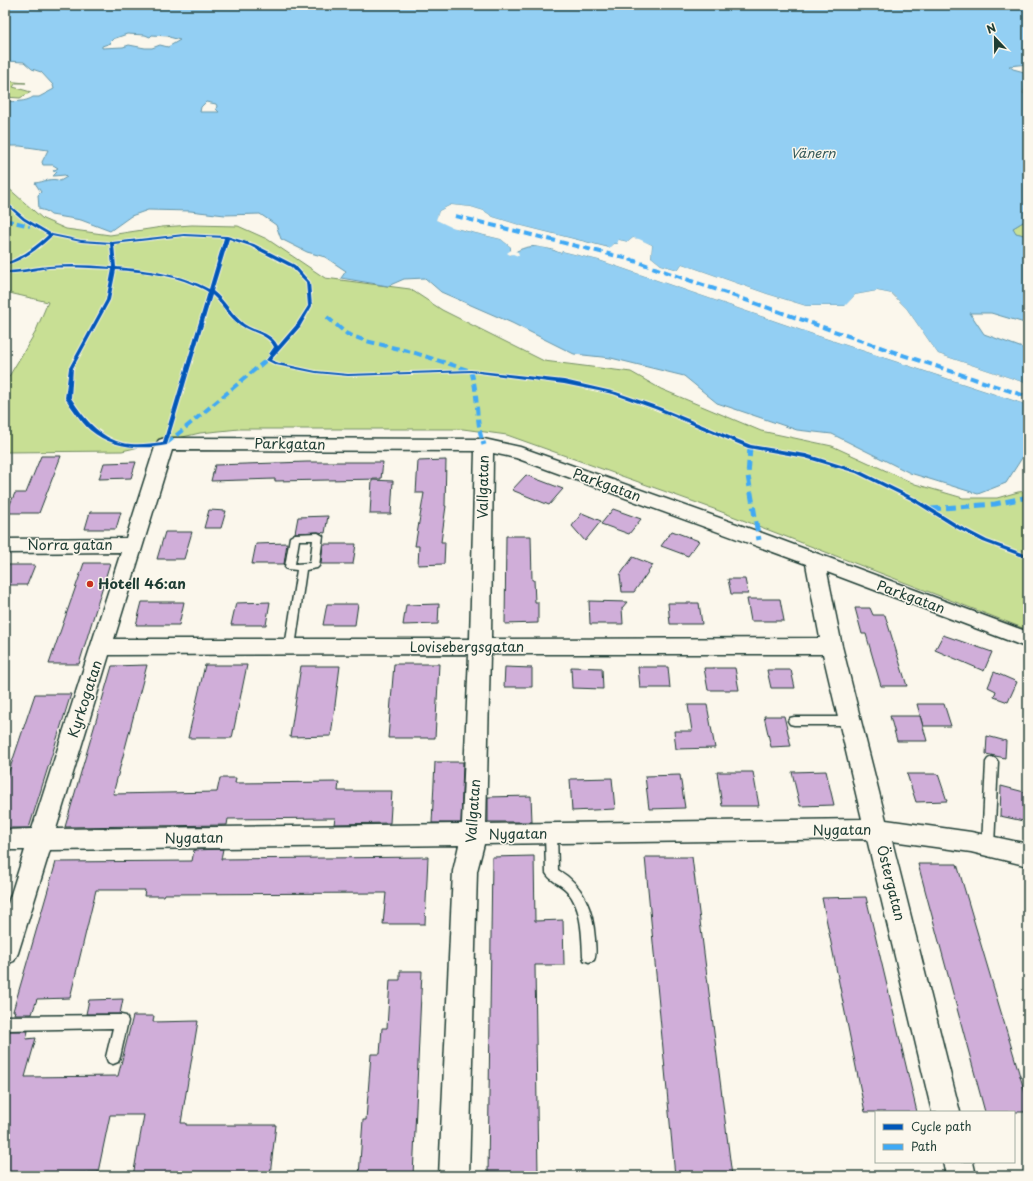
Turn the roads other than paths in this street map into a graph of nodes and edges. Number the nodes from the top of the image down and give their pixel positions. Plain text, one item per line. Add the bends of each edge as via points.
1 (165, 444) joint
2 (484, 446) junction
3 (134, 545) junction
4 (5, 546) edge
5 (815, 561) junction
6 (302, 567) dead end
7 (1028, 640) edge
8 (832, 646) junction
9 (101, 647) junction
10 (290, 647) junction
11 (480, 647) junction
12 (794, 721) dead end
13 (851, 721) junction
14 (992, 762) dead end
15 (878, 830) junction
16 (474, 834) junction
17 (551, 834) junction
18 (40, 839) junction
19 (5, 840) edge
20 (988, 845) junction
21 (1028, 855) edge
22 (5, 953) edge
23 (589, 956) dead end
24 (5, 1023) edge
25 (114, 1057) dead end
26 (946, 1111) edge
27 (958, 1163) edge
28 (454, 1176) edge
29 (961, 1176) edge

1 - 2 street, Parkgatan
1 - 3 street, Kyrkogatan
2 - 5 street, Parkgatan via 520,453
2 - 11 street, Vallgatan
3 - 4 street, Norra gatan
3 - 9 street, Kyrkogatan
5 - 7 street, Parkgatan
5 - 8 street, Östergatan
6 - 10 lane
8 - 11 street, Lovisebergsgatan
8 - 13 street, Östergatan
9 - 10 street, Lovisebergsgatan
9 - 18 street, Kyrkogatan
10 - 11 street, Lovisebergsgatan
11 - 16 street, Vallgatan
12 - 13 lane
13 - 15 street, Östergatan
14 - 20 lane
15 - 17 street, Nygatan
15 - 20 street, Nygatan
15 - 26 street, Östergatan
16 - 17 street, Nygatan
16 - 18 street, Nygatan
16 - 28 street, Vallgatan via 465,871
17 - 23 lane via 552,873 572,888 580,900 587,922
18 - 19 street, Nygatan
18 - 22 street, Kyrkogatan
20 - 21 street, Nygatan
24 - 25 lane via 122,1021
27 - 29 street

